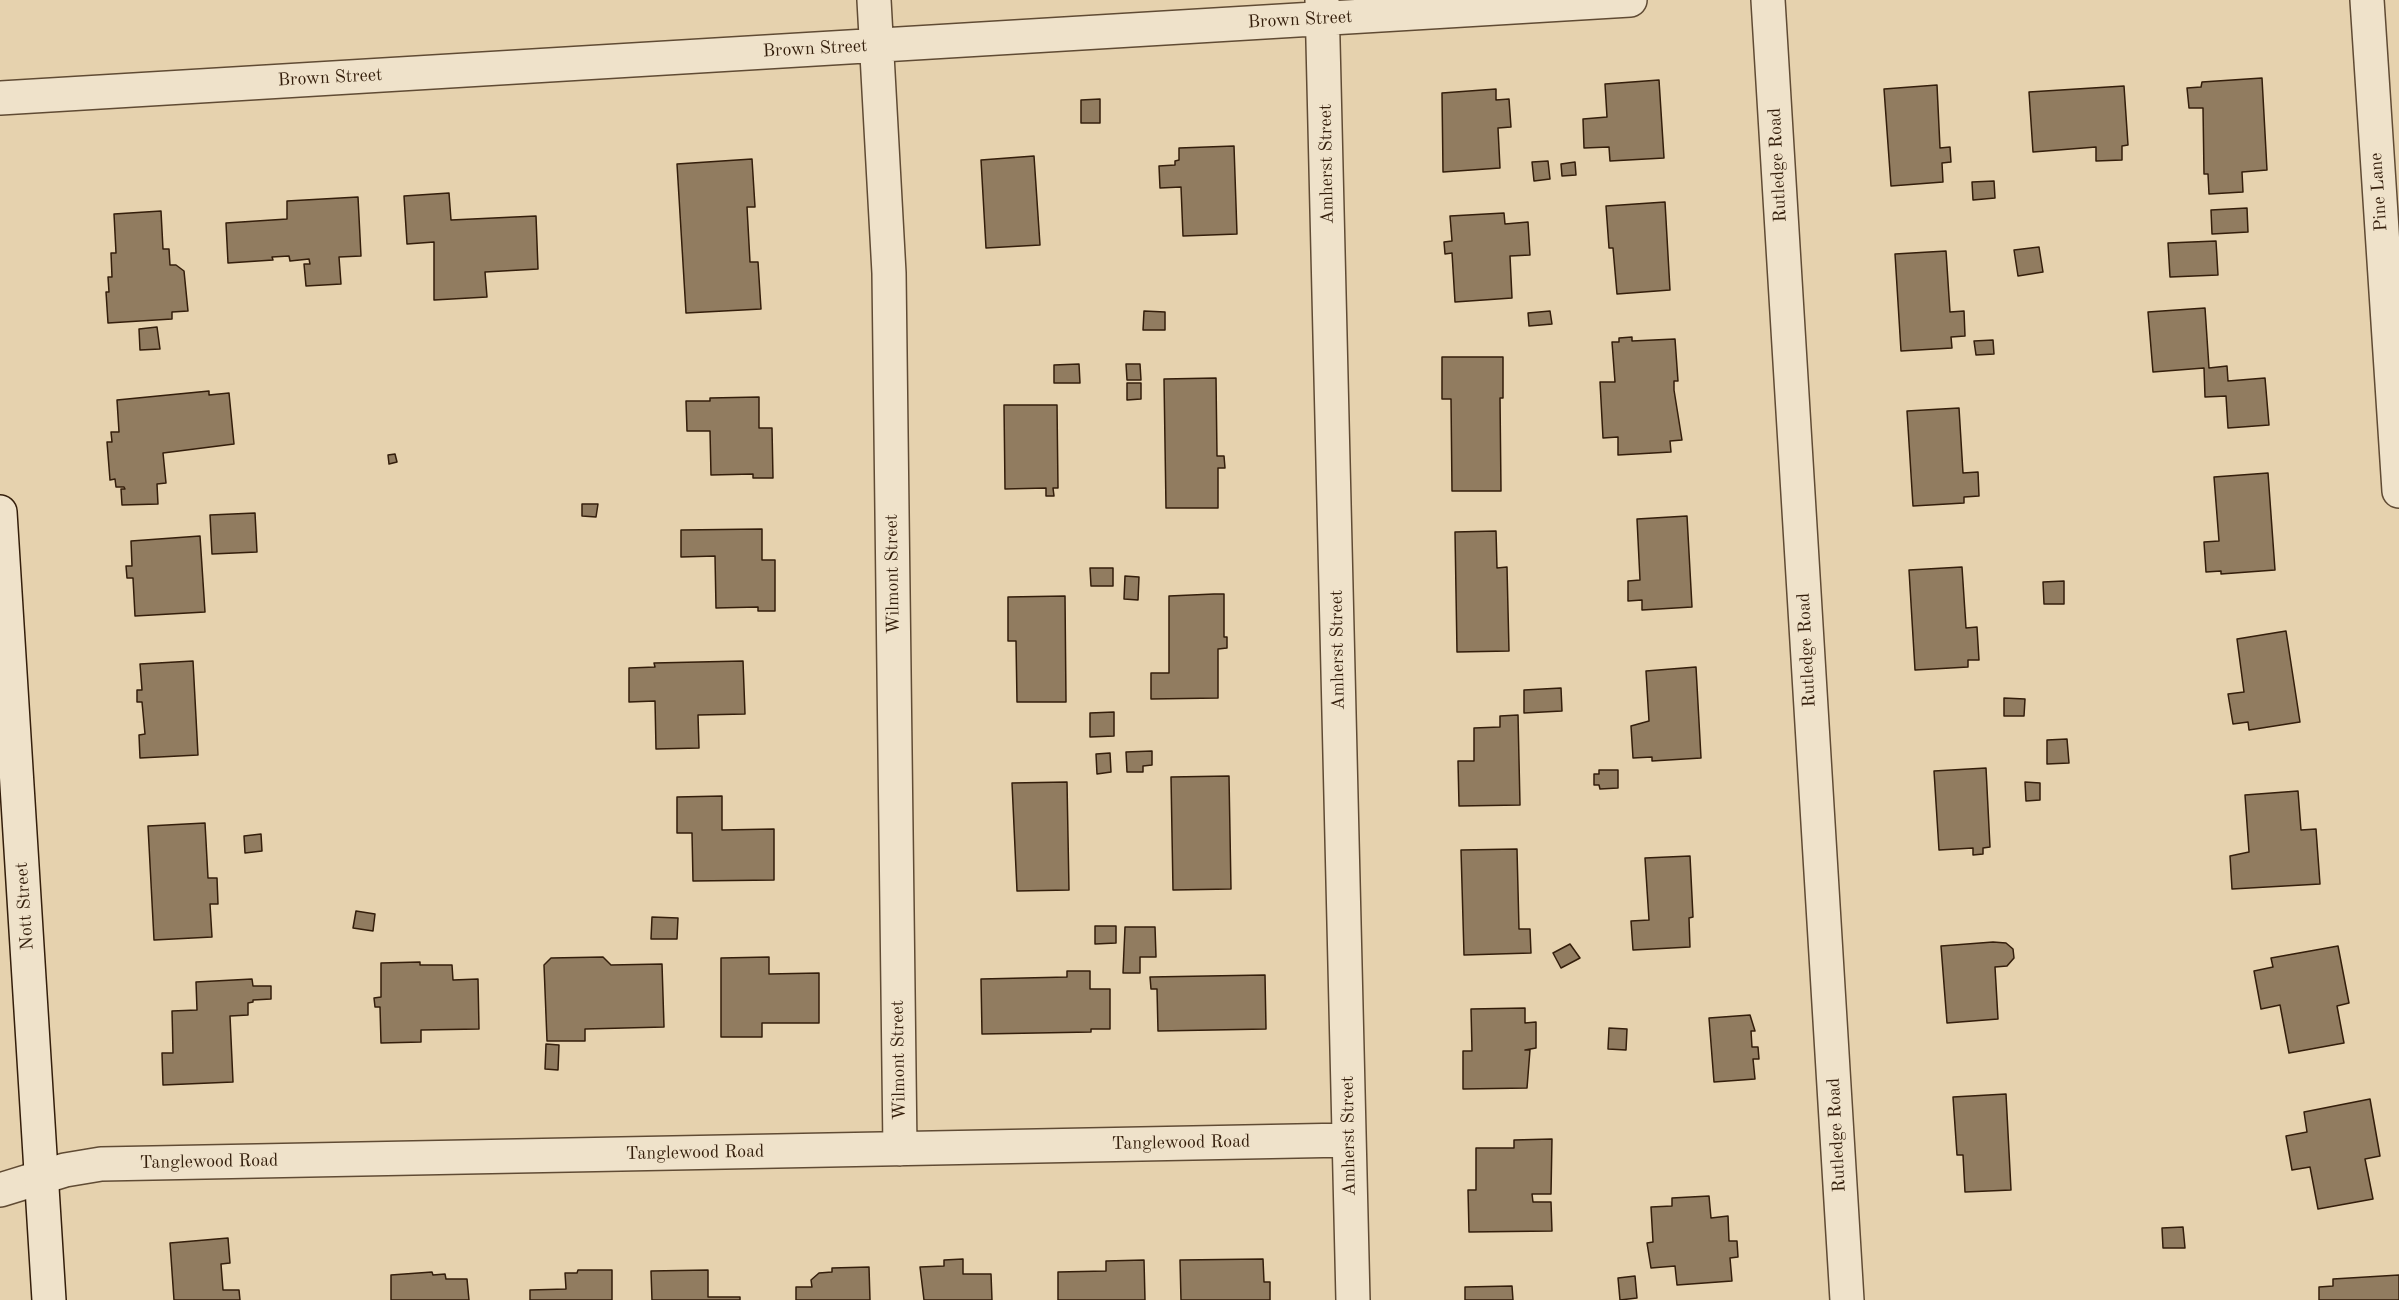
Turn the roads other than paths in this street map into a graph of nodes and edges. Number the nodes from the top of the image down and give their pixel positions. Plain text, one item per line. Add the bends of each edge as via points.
1 (874, 0) edge
2 (1630, 0) edge
3 (1768, 0) edge
4 (2367, 0) edge
5 (1322, 9) edge
6 (876, 45) junction
7 (0, 98) edge
8 (2399, 491) edge
9 (0, 512) edge
10 (1349, 1140) junction
11 (900, 1149) junction
12 (42, 1176) junction
13 (0, 1190) edge
14 (49, 1300) edge
15 (1353, 1300) edge
16 (1847, 1300) edge

1 - 6 street, Wilmont Street
2 - 5 street, Brown Street
3 - 16 street, Rutledge Road
4 - 8 street, Pine Lane
5 - 6 street, Brown Street
5 - 10 street, Amherst Street
6 - 7 street, Brown Street
6 - 11 street, Wilmont Street via 889,284
9 - 12 street, Nott Street
10 - 11 street, Tanglewood Road
10 - 15 street, Amherst Street
11 - 12 street, Tanglewood Road via 101,1164
12 - 13 street, Tanglewood Road
12 - 14 street, Nott Street

